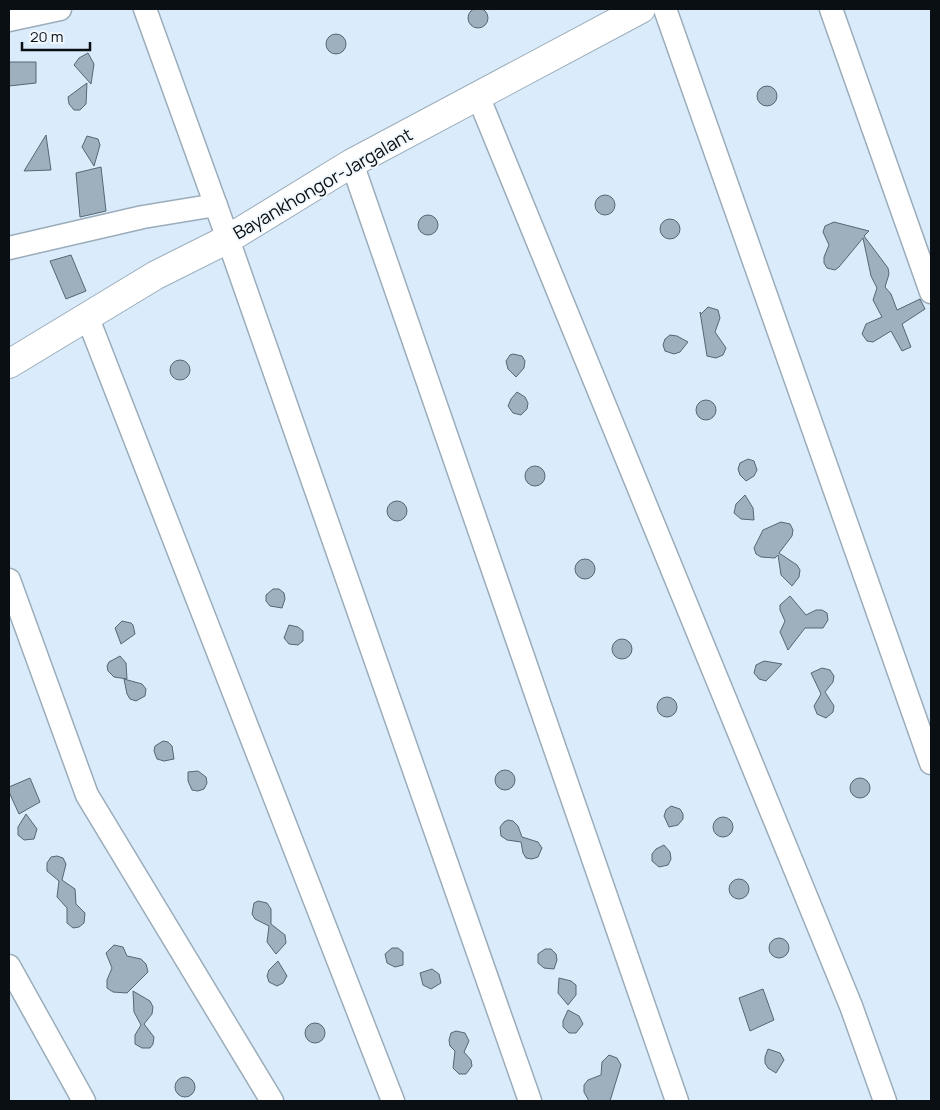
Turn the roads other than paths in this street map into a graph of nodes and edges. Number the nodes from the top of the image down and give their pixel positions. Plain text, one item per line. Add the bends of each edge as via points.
1 (60, 9) edge
2 (145, 9) edge
3 (641, 9) edge
4 (664, 9) edge
5 (831, 9) edge
6 (9, 20) edge
7 (478, 96) junction
8 (352, 163) junction
9 (216, 205) junction
10 (228, 240) junction
11 (9, 248) edge
12 (931, 292) edge
13 (87, 316) junction
14 (9, 364) edge
15 (9, 580) edge
16 (931, 764) edge
17 (9, 966) edge
18 (84, 1101) edge
19 (272, 1101) edge
20 (393, 1101) edge
21 (530, 1101) edge
22 (677, 1101) edge
23 (885, 1101) edge

1 - 6 street
2 - 9 street
3 - 7 street, Bayankhongor-Jargalant
4 - 16 street
5 - 12 street
7 - 8 street, Bayankhongor-Jargalant
7 - 23 street via 851,1006
8 - 10 street, Bayankhongor-Jargalant
8 - 22 street
9 - 10 street
9 - 11 street via 143,217
10 - 13 street, Bayankhongor-Jargalant via 156,275
10 - 21 street
13 - 14 street, Bayankhongor-Jargalant
13 - 20 street
15 - 19 street via 87,795
17 - 18 street

